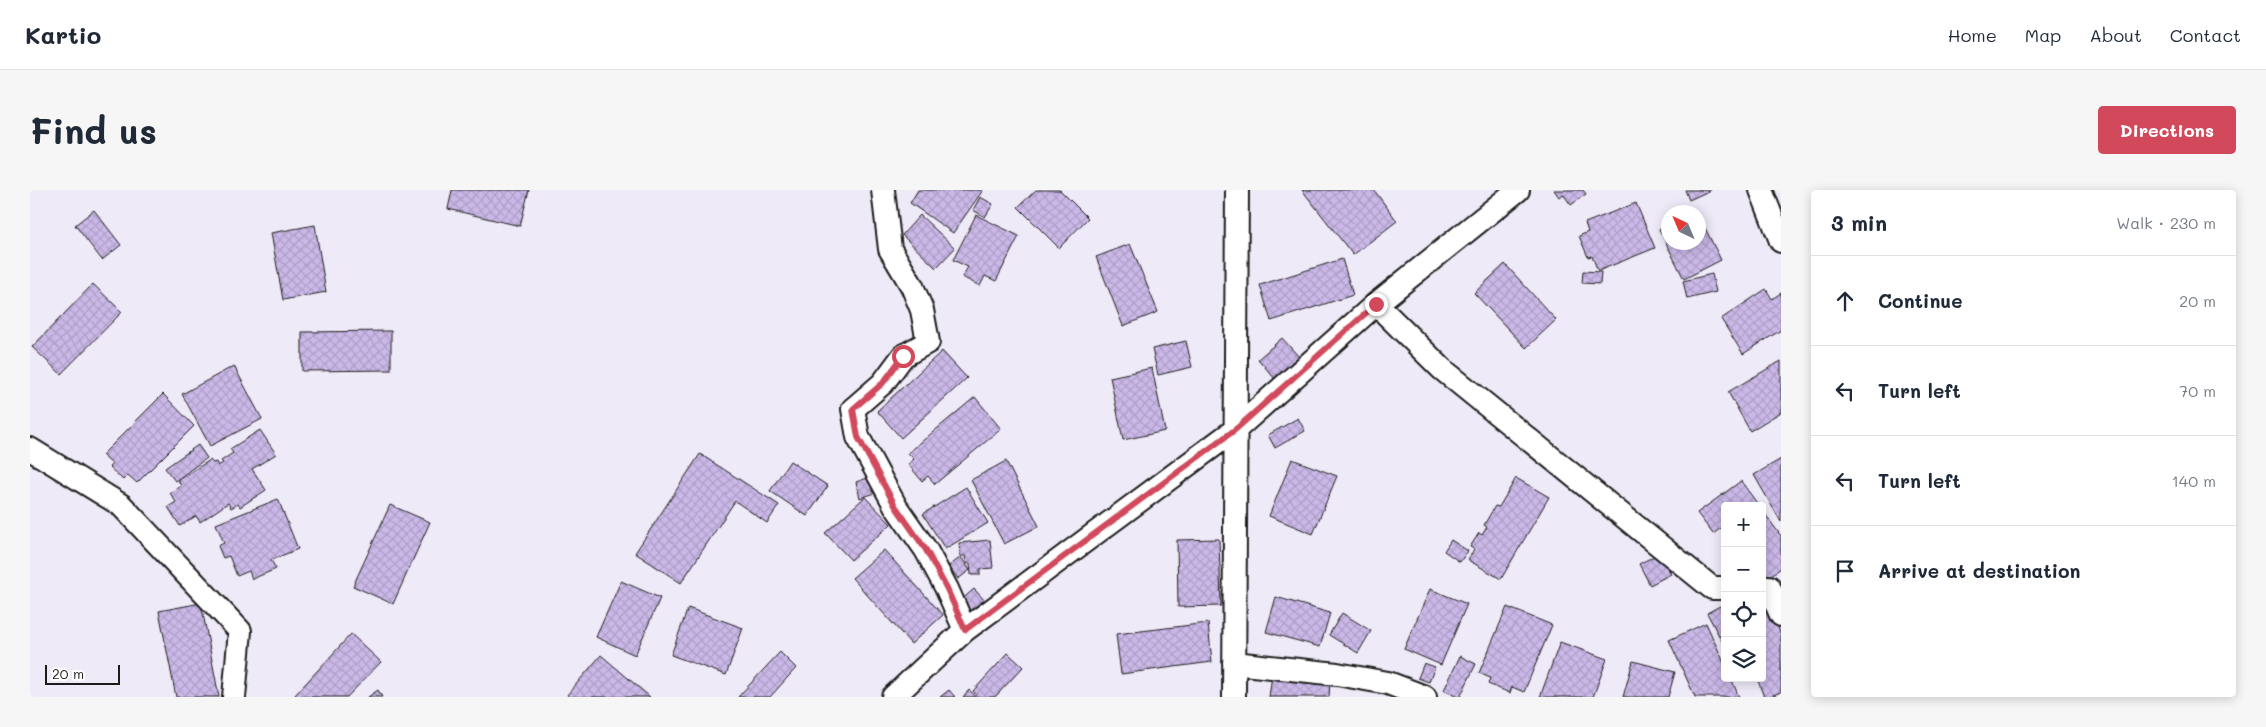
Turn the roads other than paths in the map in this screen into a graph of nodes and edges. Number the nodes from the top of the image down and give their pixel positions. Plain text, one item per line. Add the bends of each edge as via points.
1 (883, 190) edge
2 (1237, 190) edge
3 (1518, 190) edge
4 (1761, 190) edge
5 (1781, 241) edge
6 (1376, 304) junction
7 (1236, 429) junction
8 (30, 449) edge
9 (1766, 587) edge
10 (1721, 588) edge
11 (1781, 615) edge
12 (965, 630) junction
13 (1234, 663) junction
14 (234, 697) edge
15 (892, 697) edge
16 (1234, 697) edge
17 (1425, 697) edge

1 - 12 street via 890,249 922,310 928,342 903,356 883,383 853,409 858,437 896,507 926,550
2 - 7 street
3 - 6 street
4 - 5 street
6 - 7 street
6 - 10 street via 1450,376 1712,588
7 - 12 street
7 - 13 street
8 - 14 street via 121,505 240,631
9 - 11 street via 1769,587
12 - 15 street
13 - 16 street
13 - 17 street via 1388,683

